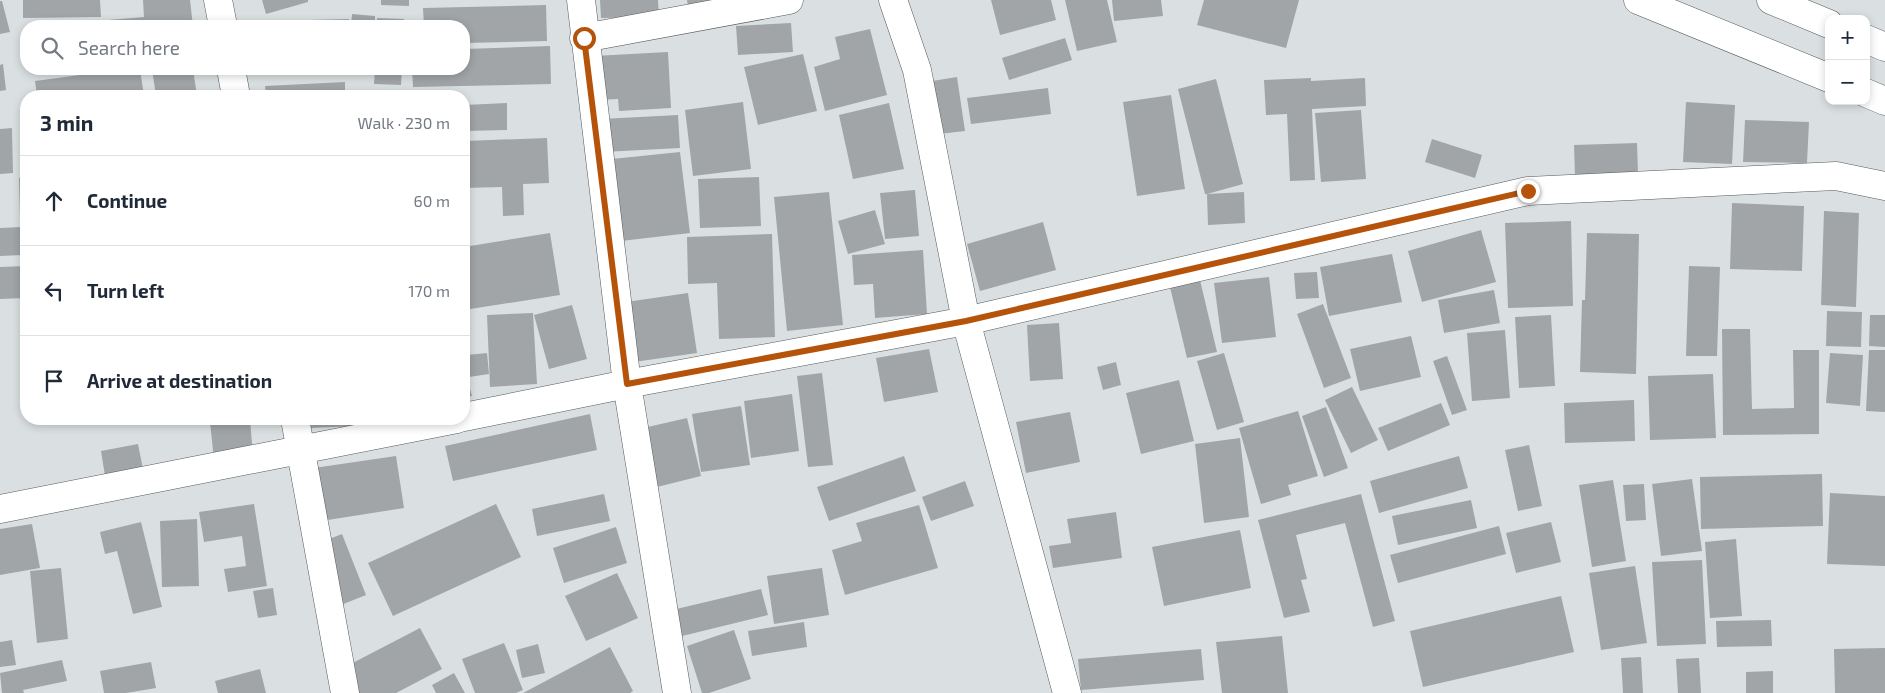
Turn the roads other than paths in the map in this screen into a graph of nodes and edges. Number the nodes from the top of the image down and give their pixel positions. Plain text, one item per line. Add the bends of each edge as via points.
1 (218, 0) edge
2 (581, 0) edge
3 (789, 0) edge
4 (893, 0) edge
5 (1638, 0) edge
6 (1771, 0) edge
7 (222, 20) edge
8 (1825, 22) edge
9 (584, 38) junction
10 (1870, 41) edge
11 (1885, 47) edge
12 (232, 75) edge
13 (1825, 76) edge
14 (235, 90) edge
15 (1870, 95) edge
16 (1885, 101) edge
17 (1885, 186) edge
18 (966, 321) junction
19 (627, 384) junction
20 (470, 416) edge
21 (296, 425) edge
22 (427, 425) edge
23 (301, 450) junction
24 (0, 509) edge
25 (344, 693) edge
26 (677, 693) edge
27 (1067, 693) edge

1 - 7 street
2 - 9 street
3 - 9 street
4 - 18 street via 917,70
5 - 13 street
6 - 8 street
9 - 19 street
10 - 11 street
12 - 14 street
15 - 16 street
17 - 18 street via 1836,176 1528,191
18 - 19 street
18 - 27 street
19 - 20 street
19 - 26 street
21 - 23 street
22 - 23 street
23 - 24 street
23 - 25 street

